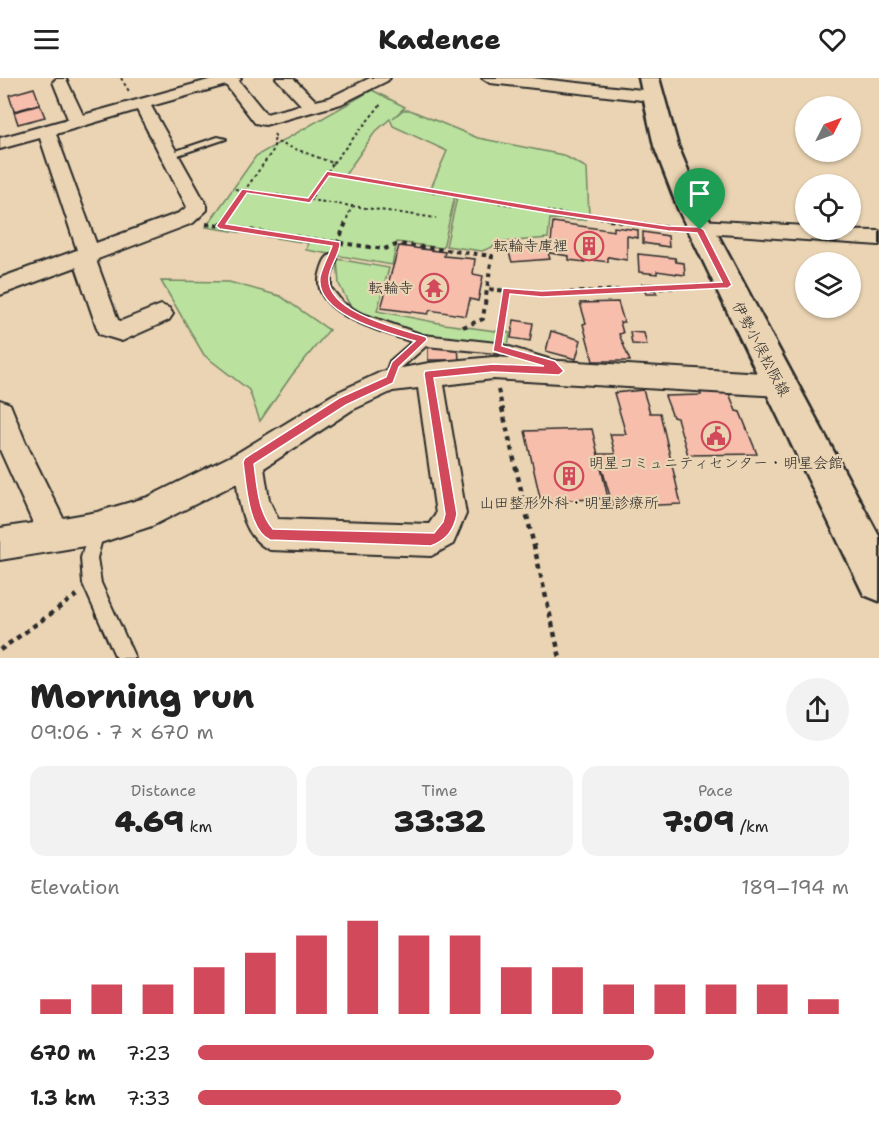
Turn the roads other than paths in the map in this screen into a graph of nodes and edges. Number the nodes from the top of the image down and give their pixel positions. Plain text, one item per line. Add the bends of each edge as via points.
1 (284, 78) edge
2 (382, 78) edge
3 (490, 78) edge
4 (231, 79) edge
5 (61, 82) dead end
6 (650, 87) edge
7 (141, 104) junction
8 (313, 108) junction
9 (78, 122) junction
10 (46, 131) junction
11 (221, 139) dead end
12 (0, 144) edge
13 (169, 155) junction
14 (699, 228) junction
15 (879, 238) edge
16 (89, 254) junction
17 (332, 258) road end
18 (0, 287) edge
19 (161, 314) dead end
20 (423, 340) junction
21 (495, 358) junction
22 (429, 374) junction
23 (390, 380) junction
24 (780, 386) junction
25 (0, 412) edge
26 (249, 462) junction
27 (97, 528) junction
28 (55, 536) junction
29 (0, 544) edge
30 (879, 580) edge
31 (126, 658) edge

1 - 8 street
2 - 8 street
3 - 6 street
4 - 7 street
4 - 8 street via 261,119
5 - 9 street
6 - 14 main road, 伊勢小俣松阪線 via 666,145
7 - 9 street
7 - 13 street
9 - 10 street
10 - 12 street
10 - 16 street
11 - 13 lane
13 - 16 street via 197,206 194,214
14 - 15 street
14 - 24 main road, 伊勢小俣松阪線
16 - 18 street
16 - 19 street via 86,263 108,327 123,332
17 - 20 lane via 324,276 326,289 339,306 381,327
20 - 21 lane
20 - 23 lane via 395,365
21 - 22 street
21 - 24 street via 559,371
22 - 23 street
22 - 26 street via 451,514 449,525 438,537 431,540 270,534 254,501
23 - 26 street via 343,402
24 - 30 main road, 伊勢小俣松阪線
25 - 28 street
26 - 27 street via 152,511
27 - 28 street
27 - 31 lane via 89,558 92,584
28 - 29 street

